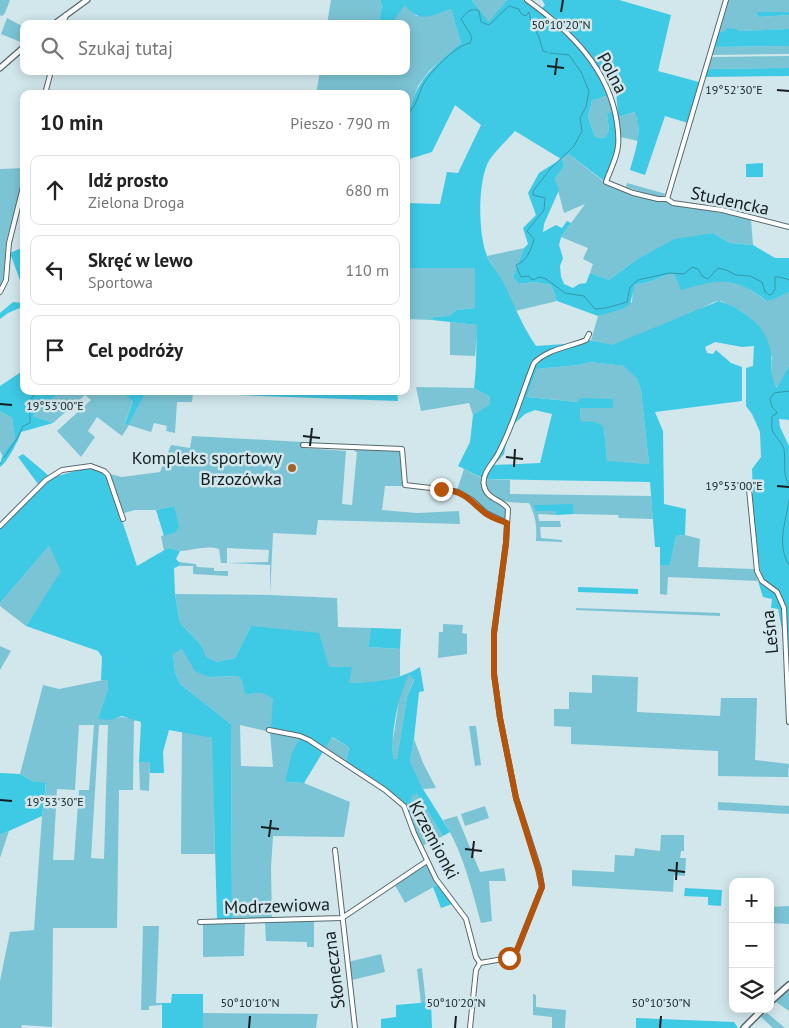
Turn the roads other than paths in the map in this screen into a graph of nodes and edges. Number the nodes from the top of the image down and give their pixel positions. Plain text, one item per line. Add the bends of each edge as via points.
1 (87, 0) edge
2 (527, 0) edge
3 (726, 0) edge
4 (66, 15) junction
5 (59, 20) edge
6 (64, 20) edge
7 (20, 50) edge
8 (0, 68) edge
9 (50, 75) edge
10 (46, 90) edge
11 (606, 182) joint
12 (20, 199) edge
13 (667, 199) junction
14 (789, 227) edge
15 (0, 292) edge
16 (589, 334) dead end
17 (303, 445) dead end
18 (749, 489) dead end
19 (123, 519) dead end
20 (507, 523) junction
21 (0, 526) edge
22 (789, 722) edge
23 (269, 730) dead end
24 (335, 850) dead end
25 (427, 861) junction
26 (342, 918) junction
27 (200, 922) dead end
28 (480, 963) junction
29 (789, 984) edge
30 (774, 998) edge
31 (759, 1013) edge
32 (354, 1028) edge
33 (470, 1028) edge
34 (744, 1028) edge

1 - 4 street
2 - 11 street, Polna via 553,20 594,62 612,99 619,144
3 - 13 street, Studencka
4 - 5 street
4 - 6 street
7 - 8 street
9 - 10 street
11 - 13 street, Studencka via 633,193
12 - 15 street via 9,244 6,280
13 - 14 street, Studencka via 673,203 722,210
16 - 20 street via 586,340 553,351 534,363 502,448 486,473 487,493 508,509
17 - 20 street via 402,449 405,485 458,492 486,513
18 - 22 street, Leśna via 757,571 762,581 777,592 784,608
19 - 21 street via 108,475 91,466 62,470 46,480
20 - 28 street via 494,633 494,674 516,798 542,887 517,950 509,958
23 - 25 street, Krzemionki via 309,740 385,790 404,806
24 - 26 street, Słoneczna
25 - 26 street, Modrzewiowa
25 - 28 street, Krzemionki via 436,879 466,919
26 - 27 street, Modrzewiowa
26 - 32 street, Słoneczna
28 - 33 street via 476,970
29 - 30 main road
31 - 34 main road

